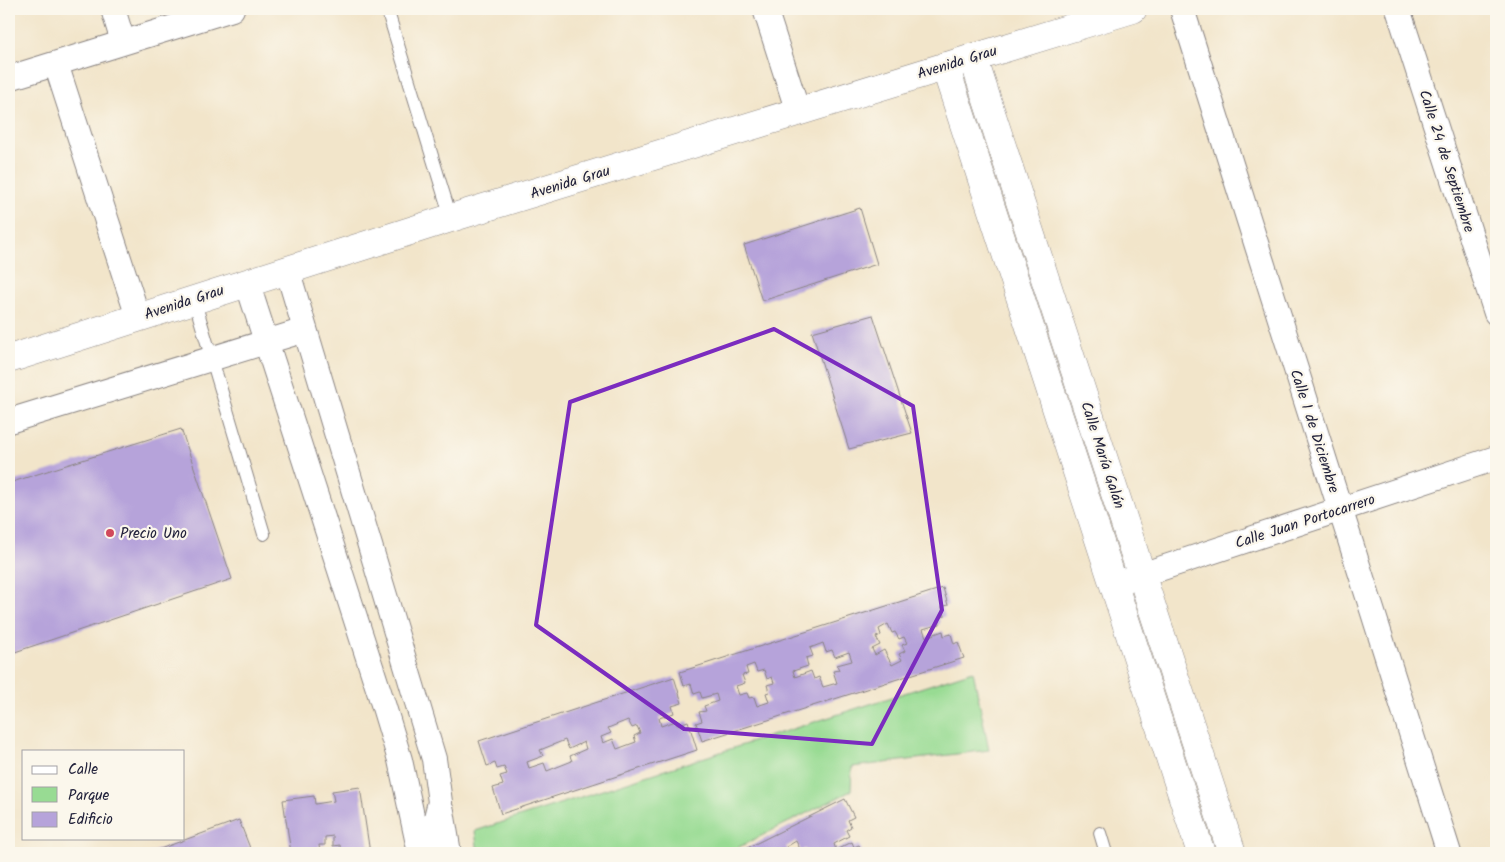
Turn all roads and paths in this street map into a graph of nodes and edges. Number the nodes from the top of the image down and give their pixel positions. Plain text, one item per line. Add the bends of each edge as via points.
1 (113, 9) edge
2 (232, 9) edge
3 (387, 9) edge
4 (765, 9) edge
5 (1133, 9) edge
6 (1182, 9) edge
7 (1398, 9) edge
8 (123, 42) junction
9 (973, 57) junction
10 (56, 64) junction
11 (945, 66) junction
12 (9, 78) edge
13 (798, 112) junction
14 (451, 218) junction
15 (287, 269) junction
16 (247, 282) junction
17 (194, 299) junction
18 (1496, 313) edge
19 (138, 317) junction
20 (304, 330) junction
21 (267, 342) junction
22 (9, 358) edge
23 (212, 359) junction
24 (9, 421) edge
25 (1496, 458) edge
26 (1340, 509) junction
27 (264, 534) dead end
28 (1142, 574) junction
29 (1114, 584) junction
30 (440, 802) junction
31 (1100, 833) dead end
32 (420, 853) edge
33 (428, 853) edge
34 (449, 853) edge
35 (1106, 853) edge
36 (1201, 853) edge
37 (1232, 853) edge
38 (1449, 853) edge

1 - 8 street
2 - 8 street
3 - 14 lane
4 - 13 street
5 - 9 street, Avenida Grau
6 - 26 street, Calle 1 de Diciembre
7 - 18 street, Calle 24 de Septiembre
8 - 10 street
9 - 11 street, Avenida Grau
9 - 28 street, Calle María Galán
10 - 12 street
10 - 19 street
11 - 13 street, Avenida Grau
11 - 29 street, Calle María Galán
13 - 14 street, Avenida Grau
14 - 15 street, Avenida Grau
15 - 16 street, Avenida Grau
15 - 20 street
16 - 17 street, Avenida Grau
16 - 21 street
17 - 19 street, Avenida Grau
17 - 23 lane
19 - 22 street, Avenida Grau
20 - 21 street
20 - 30 street via 434,759
21 - 23 street
21 - 32 street via 398,751
23 - 24 street
23 - 27 lane
25 - 26 street, Calle Juan Portocarrero
26 - 28 street, Calle Juan Portocarrero
26 - 38 street, Calle 1 de Diciembre
28 - 29 street, Calle Juan Portocarrero
28 - 37 street, Calle María Galán
29 - 36 street, Calle María Galán
30 - 33 street
30 - 34 street
31 - 35 lane

